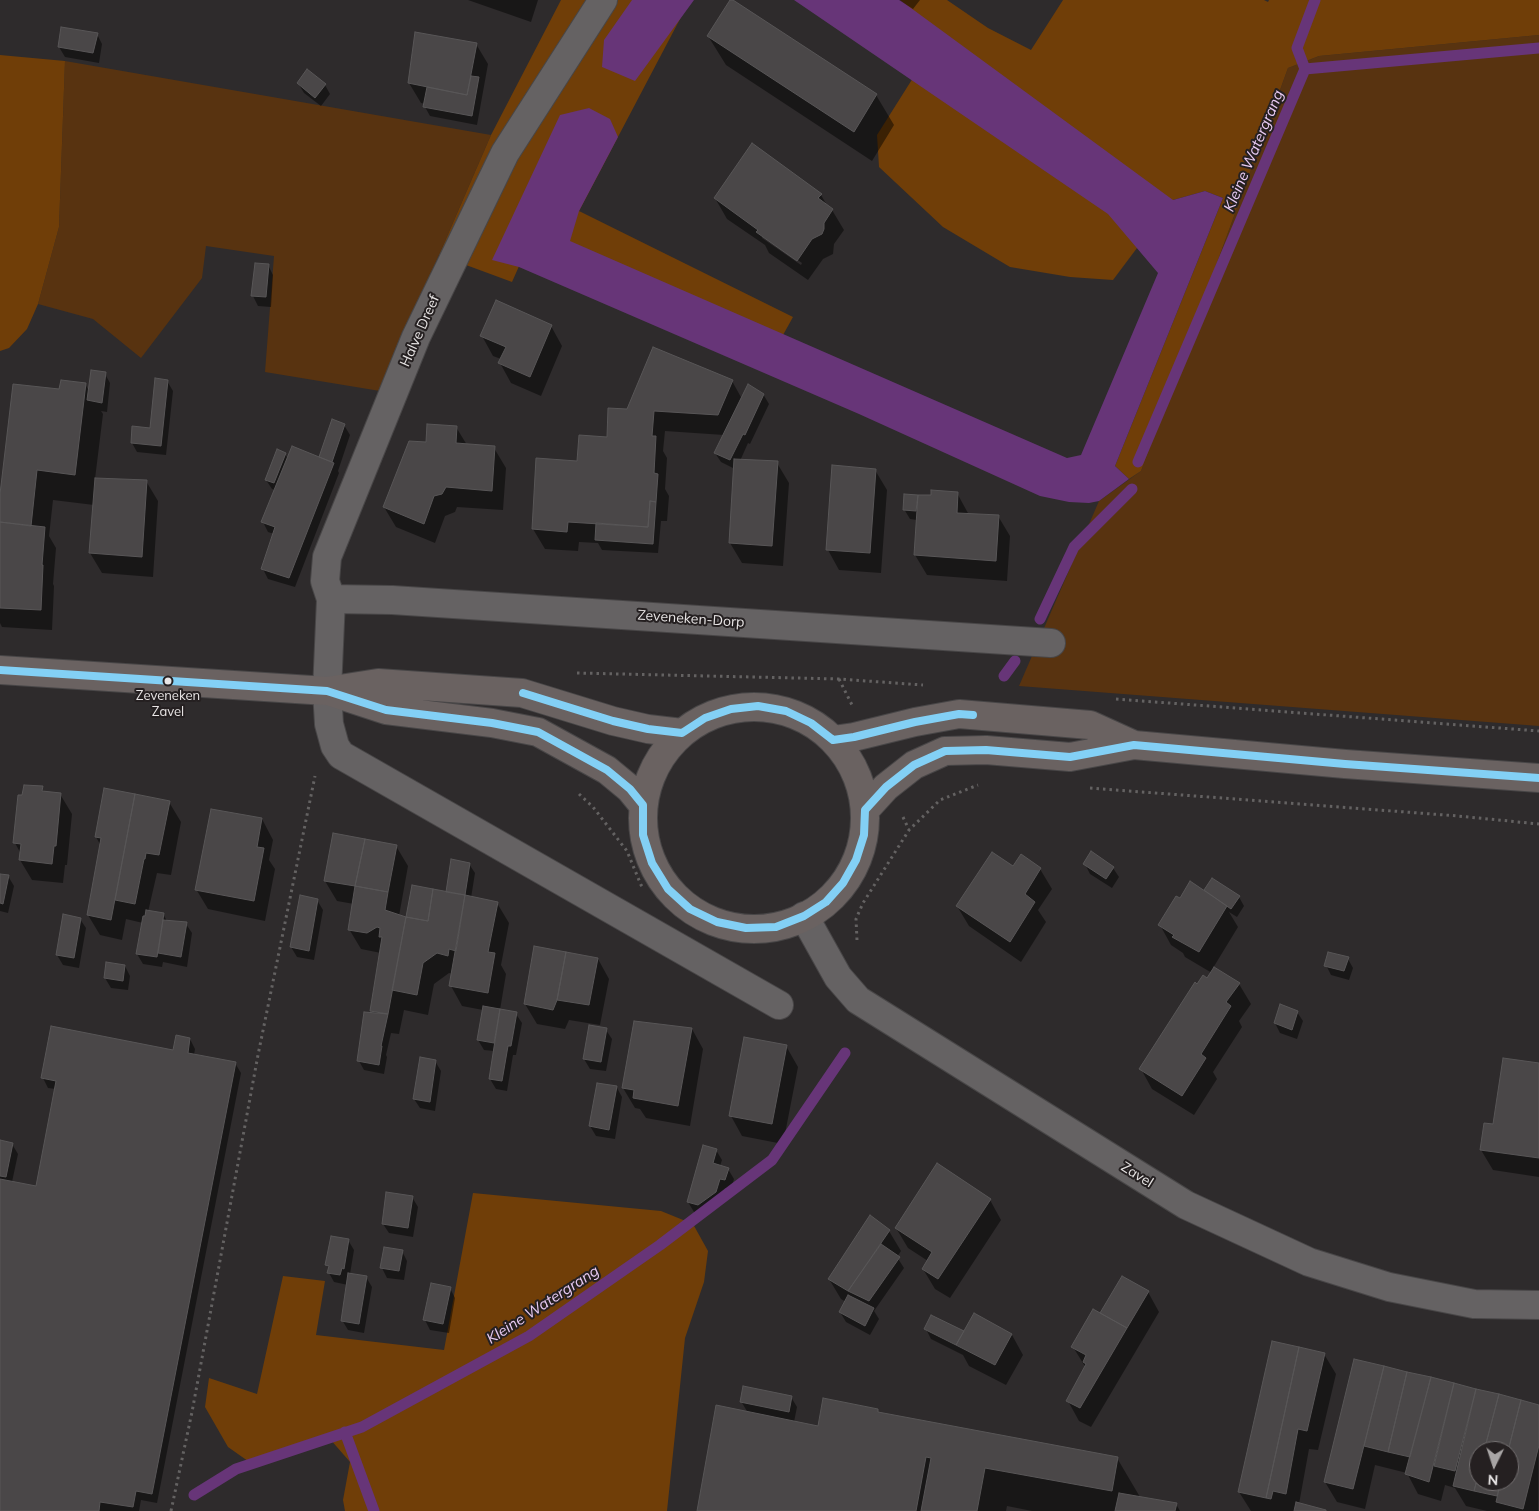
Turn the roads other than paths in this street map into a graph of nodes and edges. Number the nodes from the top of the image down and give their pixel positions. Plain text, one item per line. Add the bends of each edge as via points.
1 (603, 0) edge
2 (331, 599) junction
3 (1051, 643) dead end
4 (0, 670) edge
5 (327, 691) junction
6 (682, 733) junction
7 (833, 740) junction
8 (1134, 745) junction
9 (1539, 778) edge
10 (643, 805) junction
11 (864, 810) junction
12 (804, 916) junction
13 (779, 1005) dead end
14 (1539, 1305) edge

1 - 2 street, Halve Dreef via 505,153 416,337 327,557 325,581
2 - 3 street, Zeveneken-Dorp via 392,600
2 - 5 street, Halve Dreef
4 - 5 main road
5 - 6 main road via 378,683 522,693 614,721
5 - 10 main road via 386,710 538,732 607,770
5 - 13 street via 329,724 341,755
6 - 7 main road via 705,718 731,709 758,706 786,711 811,723
6 - 10 main road via 663,753 650,778
7 - 8 main road via 959,714 1090,725
7 - 11 main road via 849,760 860,784
8 - 9 main road
8 - 11 main road via 1070,757 986,750 945,751 914,765
10 - 12 main road via 643,835 652,863 668,889 690,909 717,922 746,928 776,927
11 - 12 main road via 864,835 856,860 843,883 826,902
12 - 14 street, Zavel via 838,977 858,1000 1186,1205 1309,1262 1390,1287 1474,1304

